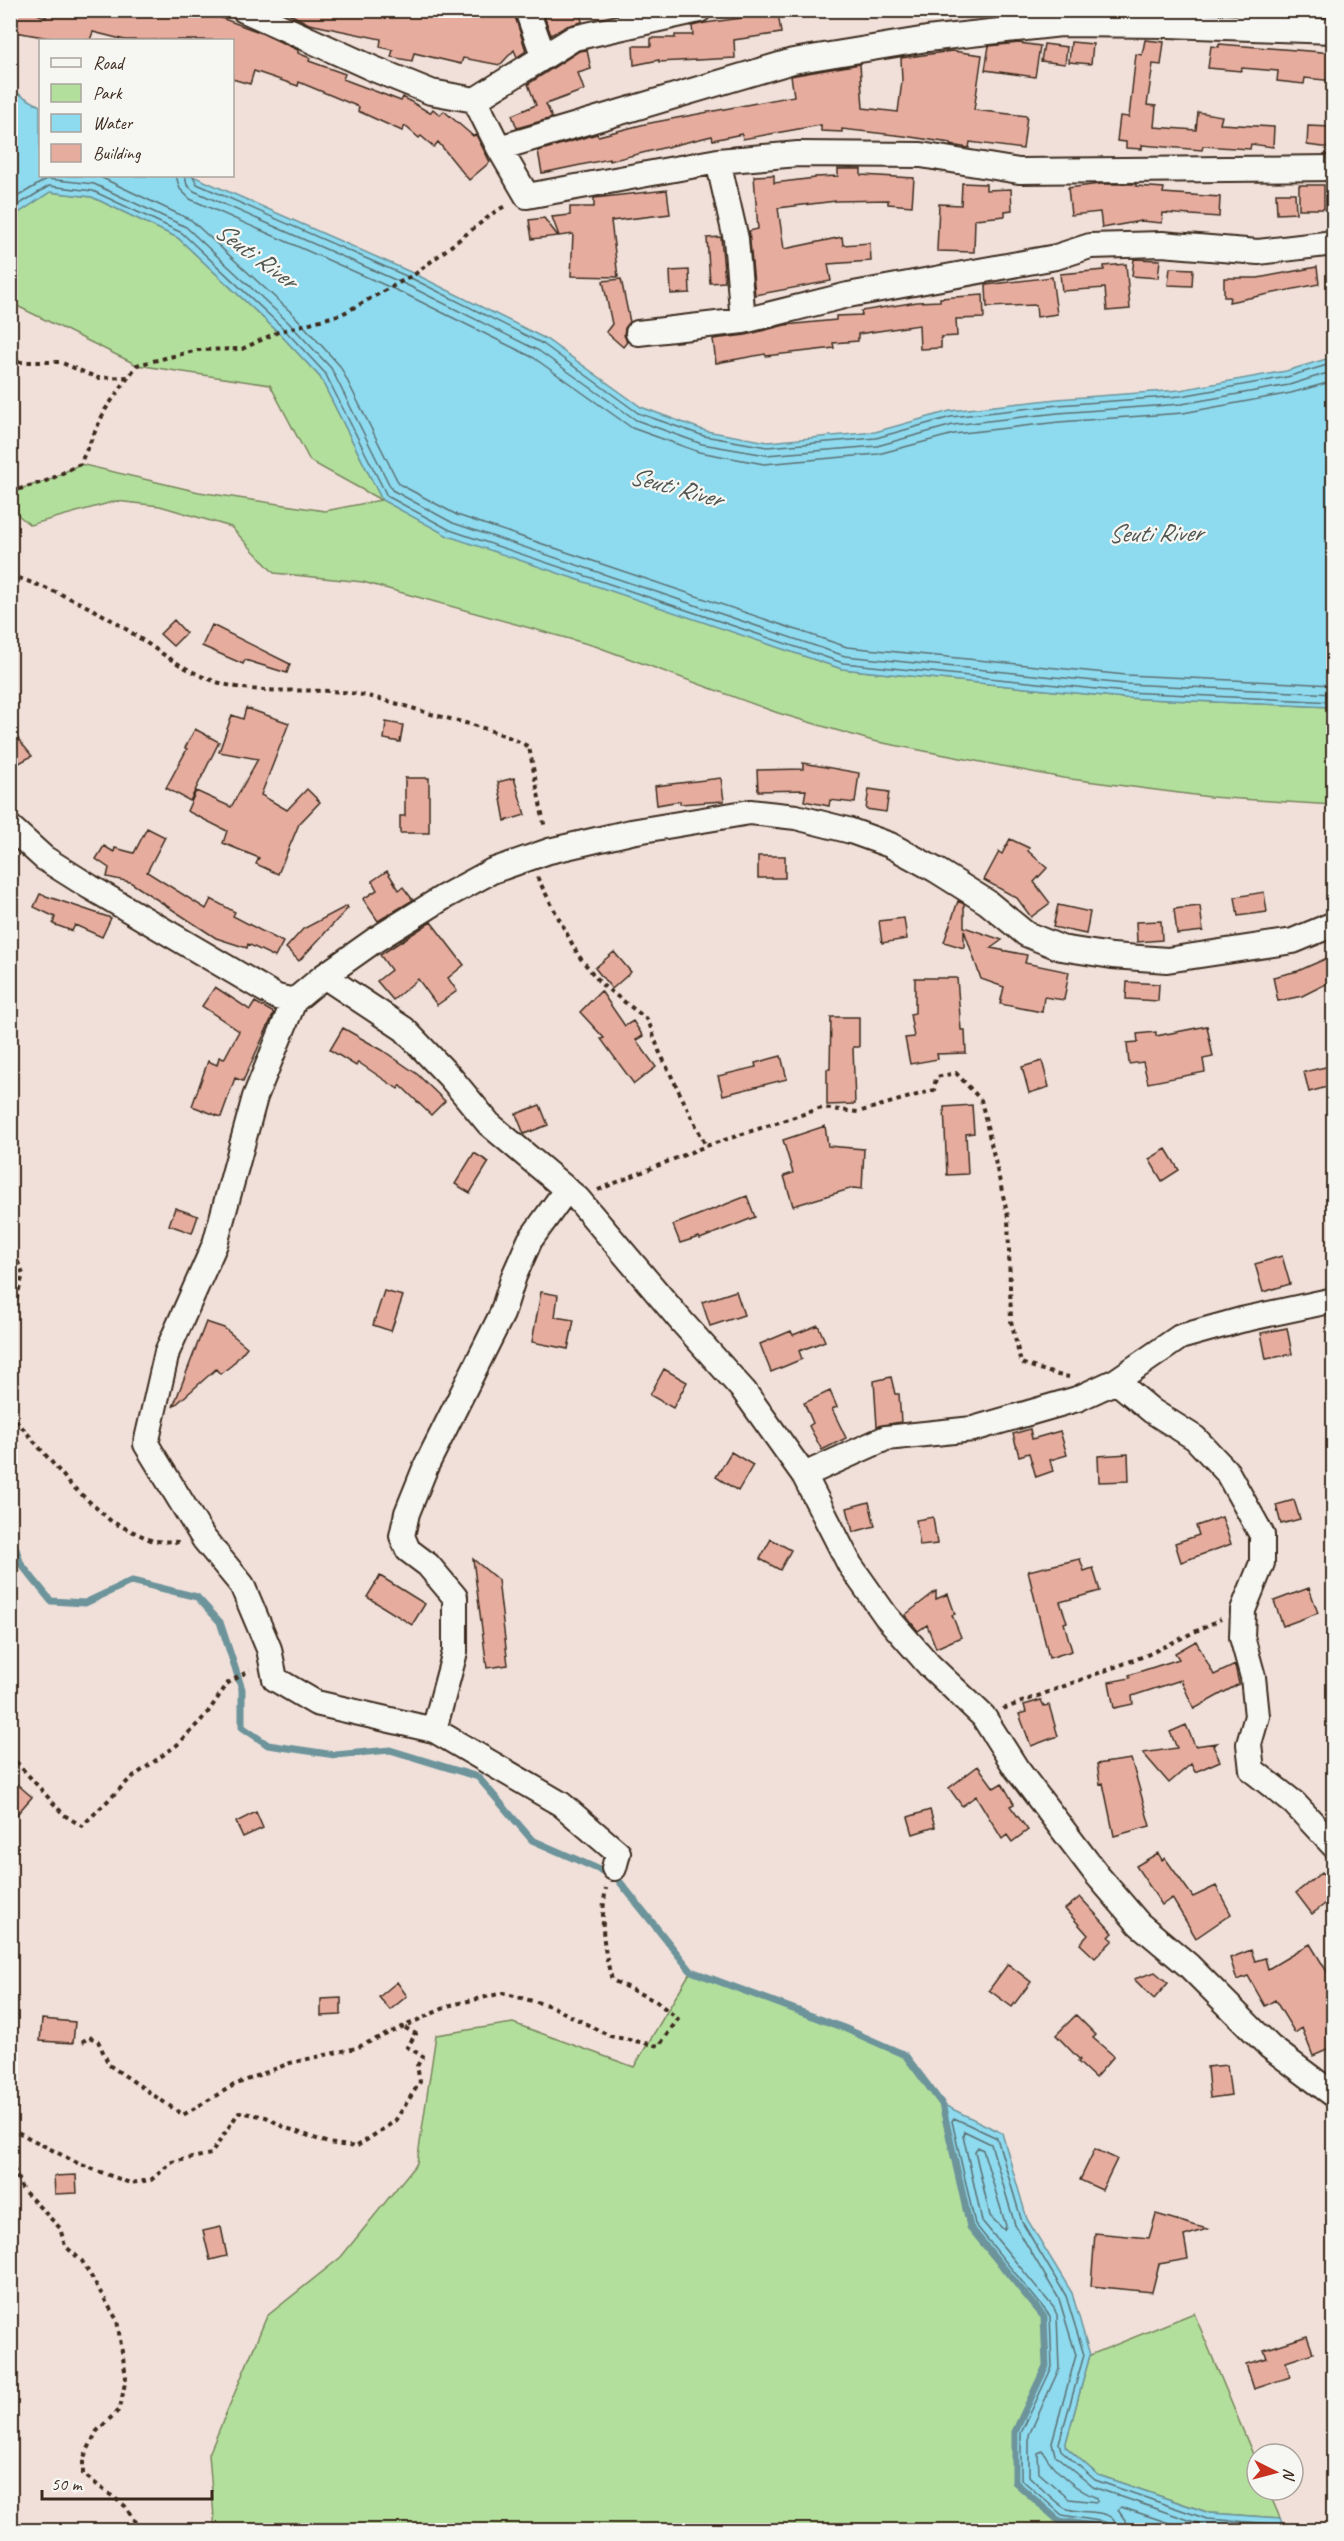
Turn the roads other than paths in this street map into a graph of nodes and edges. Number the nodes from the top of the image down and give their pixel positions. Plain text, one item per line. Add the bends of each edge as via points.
1 (244, 10) edge
2 (527, 10) edge
3 (699, 10) edge
4 (1334, 31) edge
5 (543, 55) junction
6 (476, 100) junction
7 (499, 148) junction
8 (718, 161) junction
9 (1334, 168) edge
10 (1334, 243) edge
11 (743, 321) junction
12 (638, 333) dead end
13 (10, 827) edge
14 (1334, 924) edge
15 (324, 976) junction
16 (294, 1001) junction
17 (572, 1194) junction
18 (1334, 1300) edge
19 (1116, 1381) junction
20 (804, 1475) junction
21 (434, 1730) junction
22 (1334, 1846) edge
23 (610, 1877) road end
24 (1334, 2095) edge

1 - 6 street via 431,92
2 - 5 street
3 - 5 street via 574,38
4 - 7 street via 1061,24 927,39 793,61
5 - 6 street
6 - 7 street
7 - 8 street via 527,196
8 - 9 street via 798,154 921,155 1018,171
8 - 11 street via 736,239
10 - 11 street via 1258,252 1162,244 1090,246 1056,257 848,295
11 - 12 street
13 - 16 street via 45,858 90,887 278,997
14 - 15 street via 1293,941 1167,960 1061,948 1026,934 987,902 890,845 796,818 750,812 632,832 538,854 492,871 375,940
15 - 16 street
15 - 17 street via 404,1029 489,1124
16 - 21 street via 255,1097 214,1244 166,1352 146,1444 204,1539 242,1585 269,1649 276,1678 316,1703
17 - 20 street via 744,1391
17 - 21 street via 530,1240 502,1314 426,1466 405,1524 402,1536 408,1550 428,1565 455,1597 455,1652
18 - 19 street via 1180,1337
19 - 20 street via 1077,1399 973,1429 886,1438
19 - 22 street via 1152,1411 1195,1438 1227,1472 1262,1535 1262,1563 1244,1608 1242,1637 1253,1677 1257,1716 1249,1744 1252,1770 1294,1803
20 - 24 street via 850,1565 886,1616 929,1665 983,1716 1016,1768 1139,1924 1188,1965 1270,2047
21 - 23 street via 561,1804 618,1853

